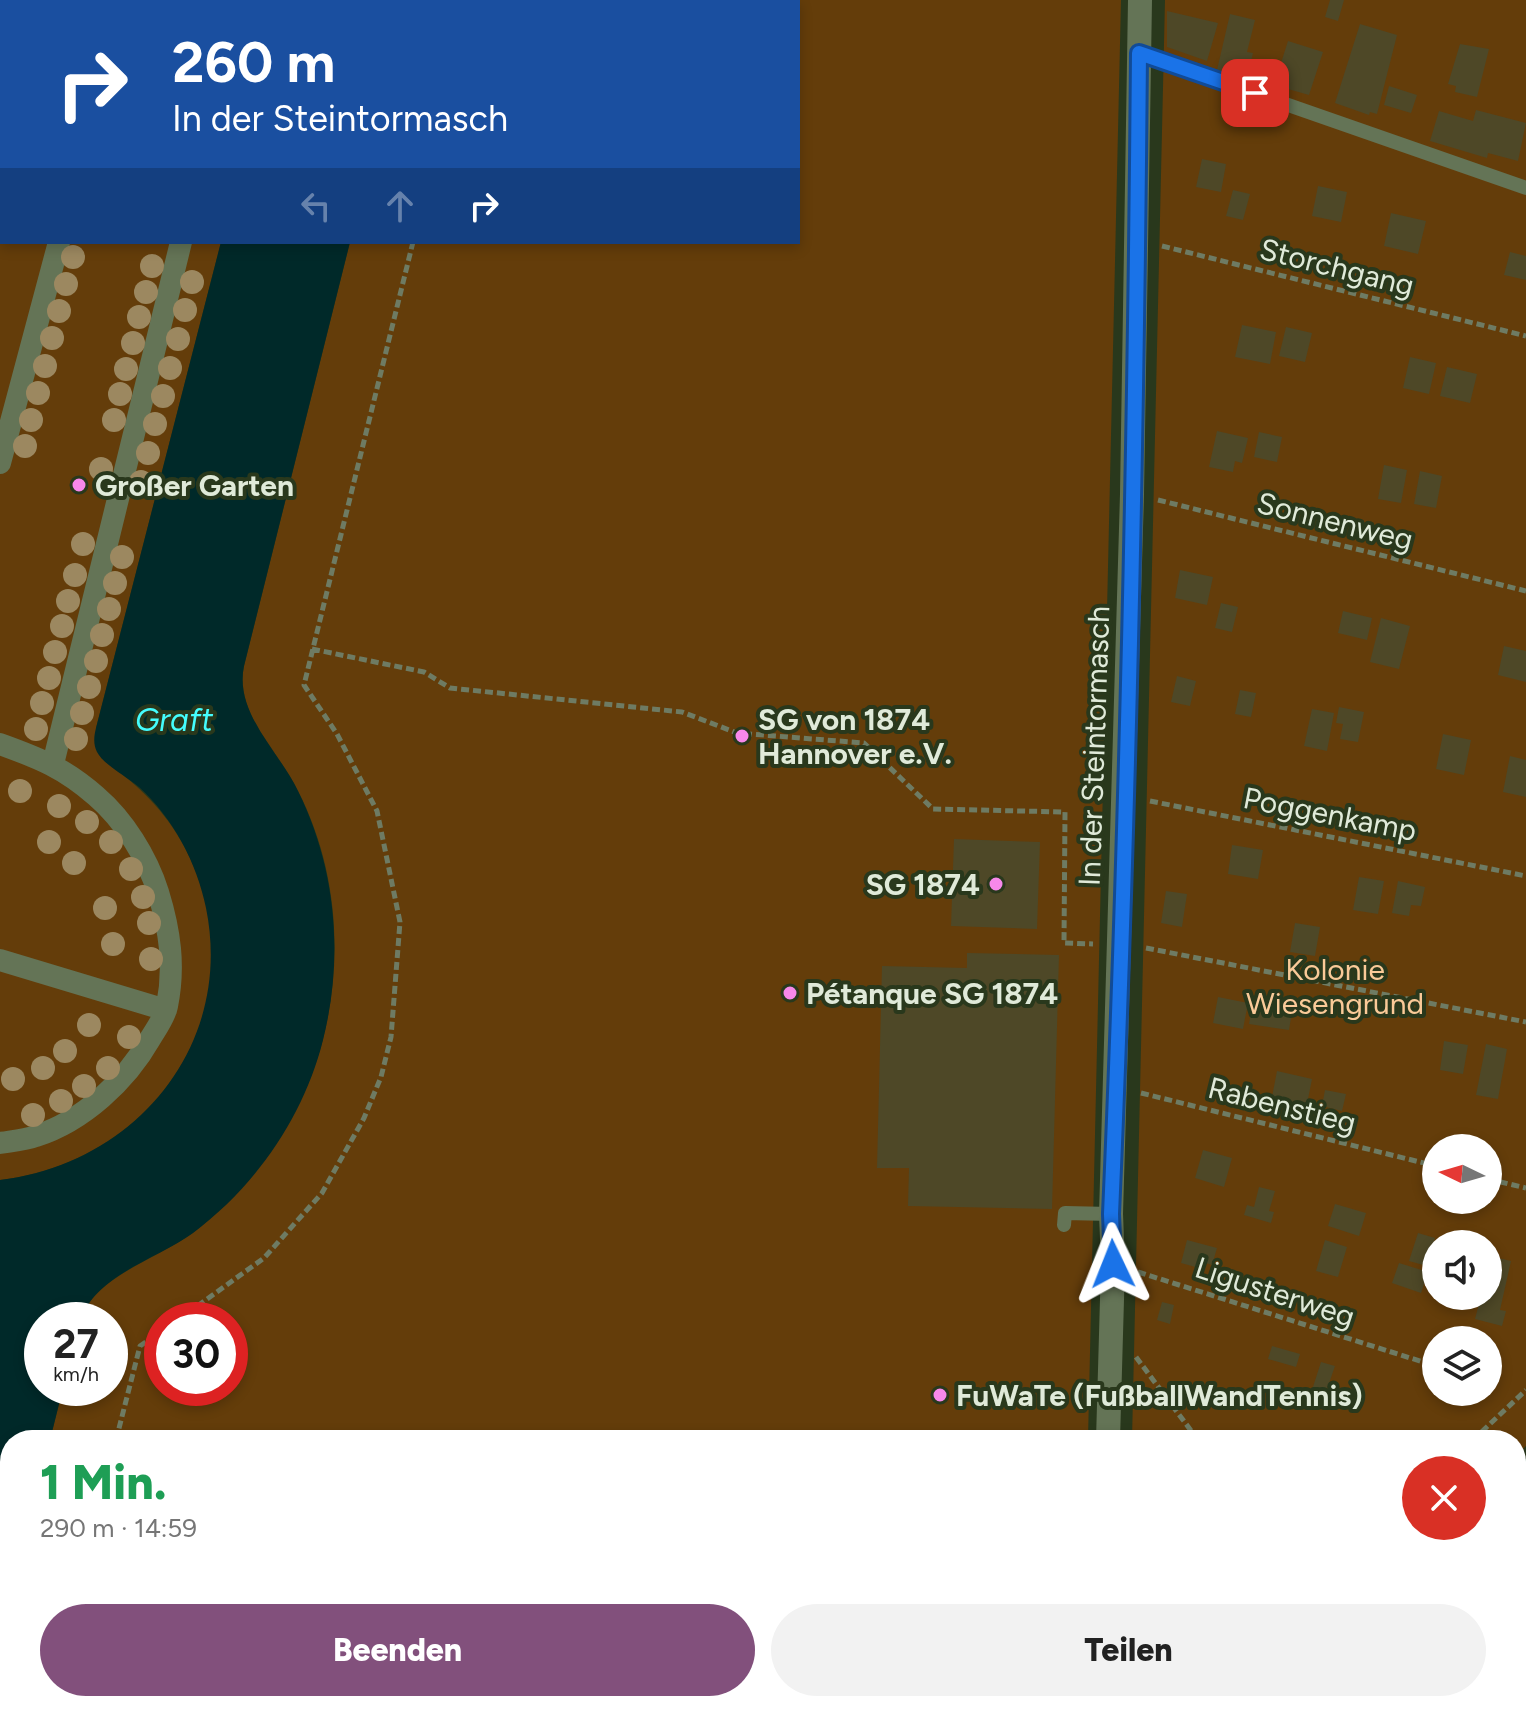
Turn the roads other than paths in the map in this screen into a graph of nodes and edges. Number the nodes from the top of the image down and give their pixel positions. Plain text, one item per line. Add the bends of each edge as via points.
1 (1140, 0) edge
2 (1139, 53) junction
3 (1526, 188) edge
4 (58, 244) edge
5 (181, 244) edge
6 (0, 463) edge
7 (0, 744) edge
8 (53, 764) junction
9 (0, 960) edge
10 (166, 1010) junction
11 (0, 1143) edge
12 (1111, 1214) junction
13 (1064, 1225) dead end
14 (1108, 1430) edge

1 - 2 street, In der Steintormasch
2 - 3 lane
2 - 12 street, In der Steintormasch
4 - 6 street
5 - 8 street
7 - 8 street
8 - 10 street via 98,797 130,834 152,874 171,949
9 - 10 street
10 - 11 street via 139,1058 106,1094 36,1136
12 - 13 lane via 1065,1213
12 - 14 street, In der Steintormasch

